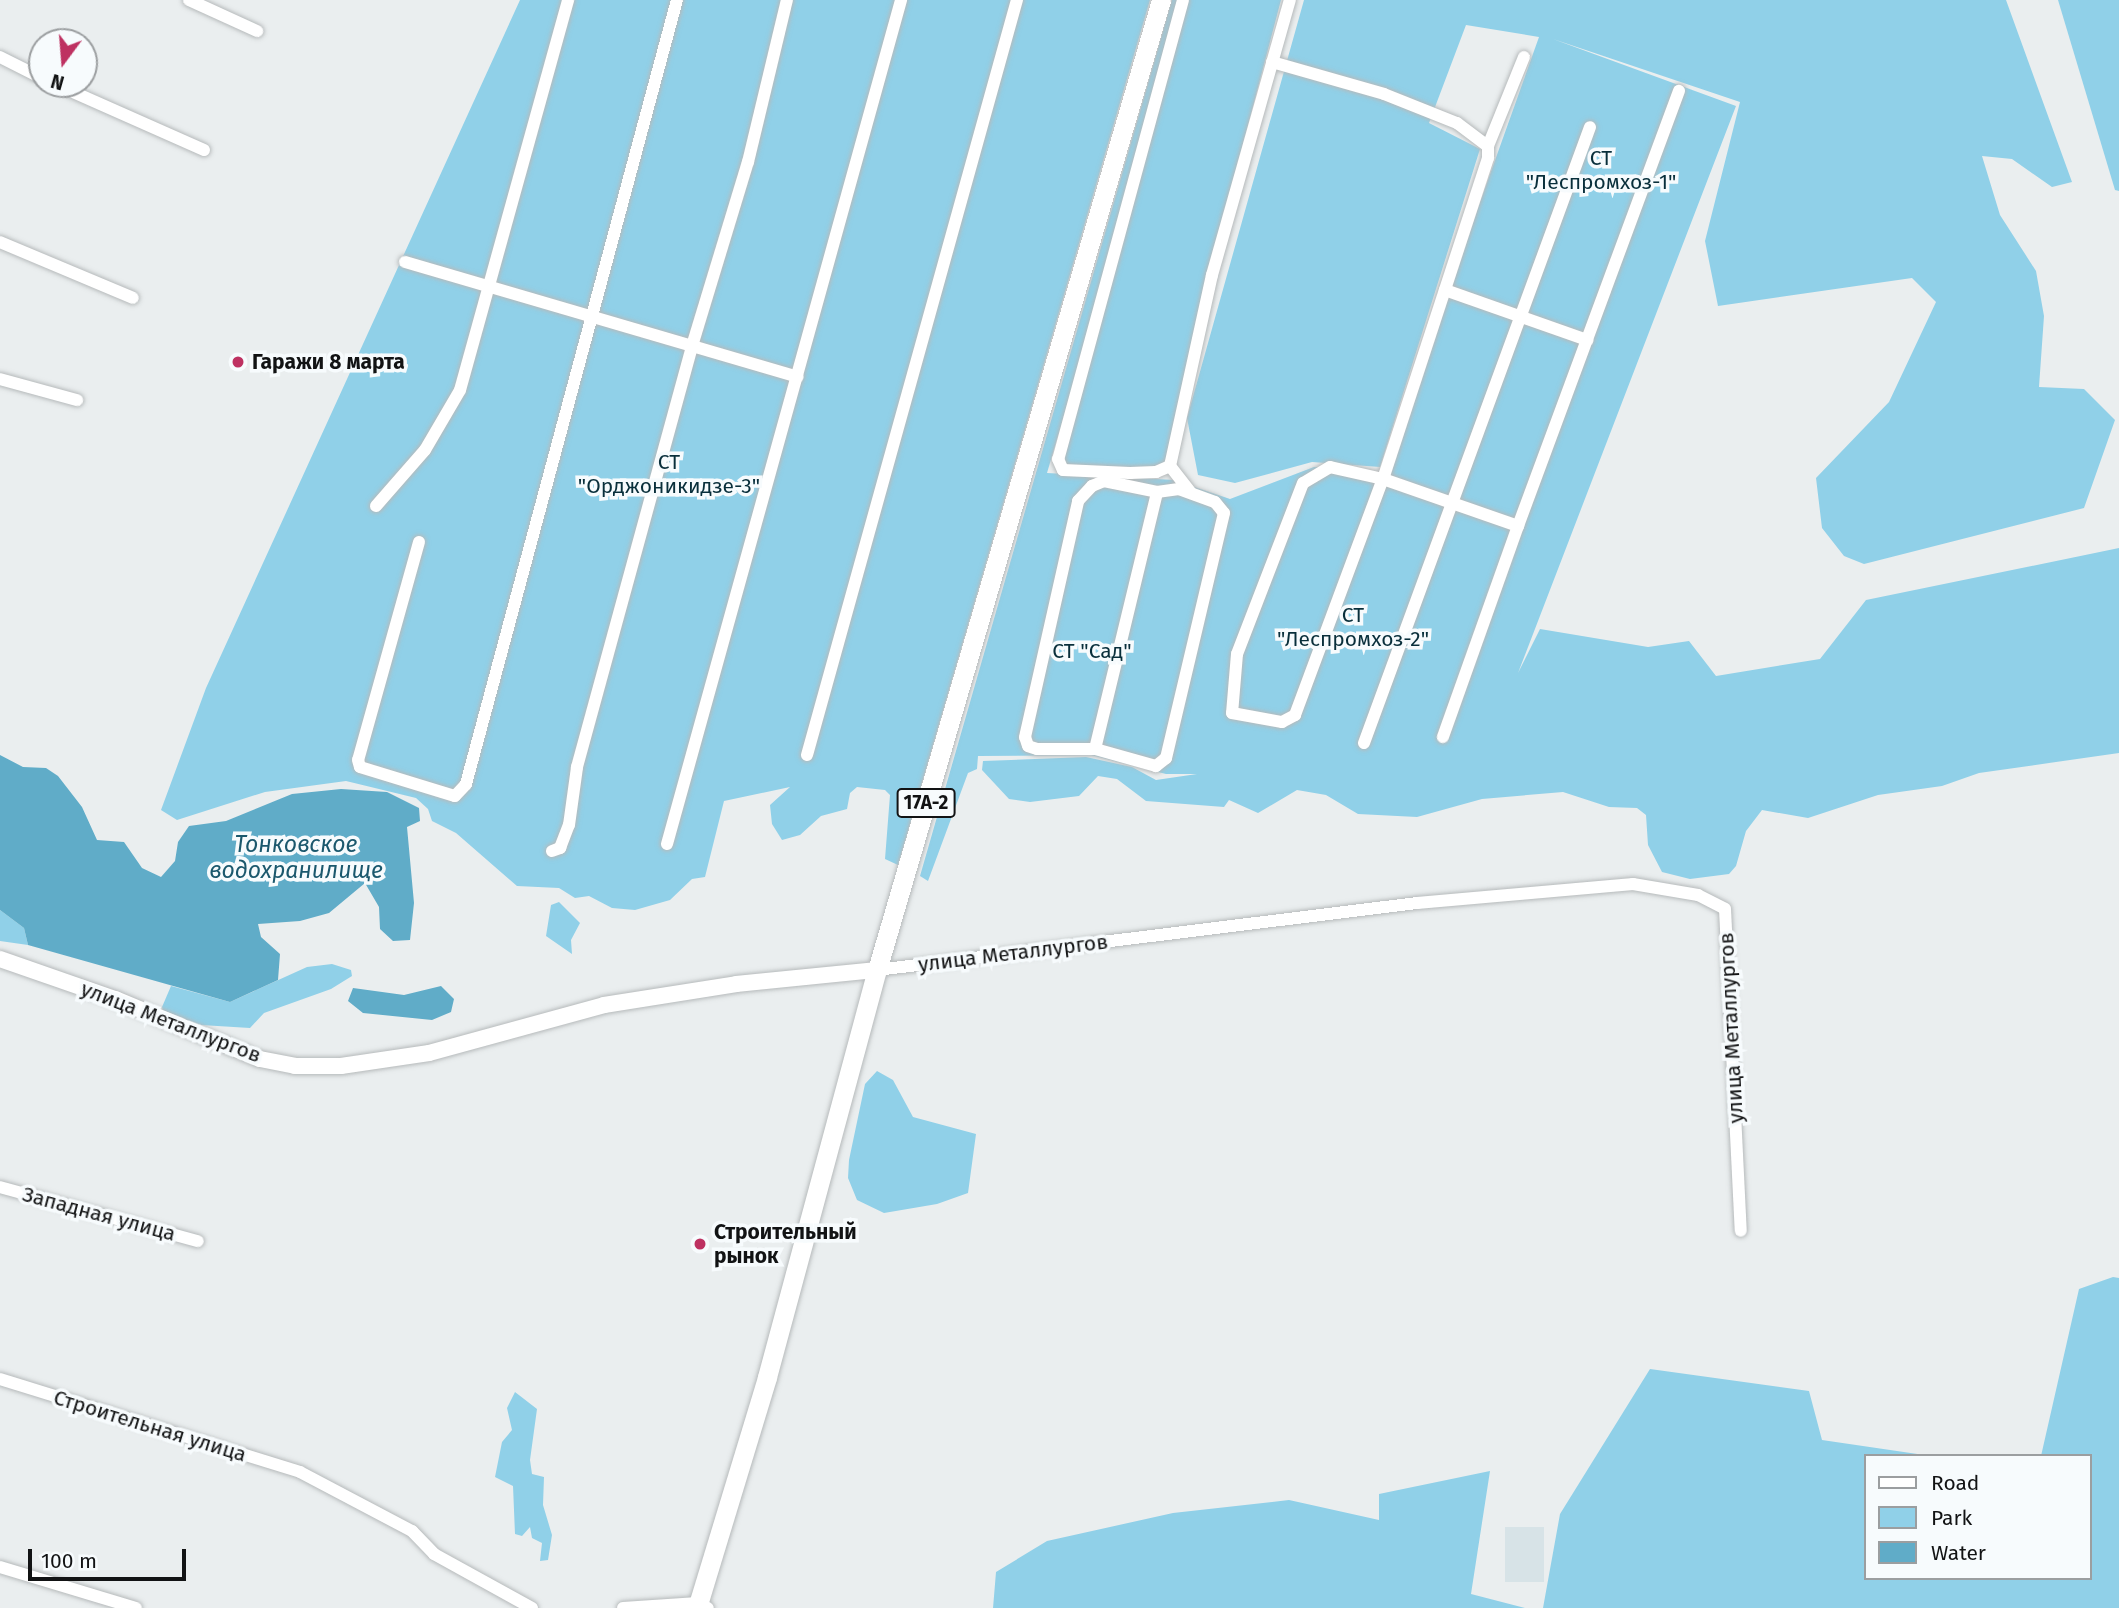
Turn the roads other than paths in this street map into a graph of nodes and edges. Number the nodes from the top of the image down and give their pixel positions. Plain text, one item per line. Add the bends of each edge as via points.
1 (189, 0) edge
2 (568, 0) edge
3 (677, 0) edge
4 (787, 0) edge
5 (901, 0) edge
6 (1017, 0) edge
7 (1161, 0) edge
8 (1183, 0) edge
9 (1290, 0) edge
10 (257, 31) dead end
11 (0, 57) edge
12 (1524, 57) dead end
13 (1272, 62) junction
14 (28, 71) edge
15 (1679, 91) dead end
16 (87, 98) edge
17 (1590, 127) dead end
18 (1488, 146) junction
19 (204, 150) dead end
20 (0, 242) edge
21 (405, 262) dead end
22 (490, 286) junction
23 (1445, 290) junction
24 (133, 298) dead end
25 (1520, 316) junction
26 (591, 317) junction
27 (1587, 340) junction
28 (692, 346) junction
29 (798, 377) junction
30 (0, 379) edge
31 (77, 400) dead end
32 (1170, 466) junction
33 (1383, 479) junction
34 (1157, 492) junction
35 (1190, 492) junction
36 (1450, 503) junction
37 (376, 506) dead end
38 (1518, 526) junction
39 (419, 542) dead end
40 (1443, 737) dead end
41 (1364, 743) dead end
42 (1095, 749) junction
43 (807, 755) dead end
44 (667, 844) dead end
45 (552, 851) dead end
46 (0, 959) edge
47 (877, 970) junction
48 (0, 1187) edge
49 (1741, 1231) dead end
50 (198, 1241) dead end
51 (0, 1379) edge
52 (0, 1567) edge
53 (701, 1607) edge
54 (136, 1608) edge
55 (532, 1608) edge
56 (623, 1608) edge

1 - 10 street
2 - 22 street
3 - 26 street
4 - 28 street via 748,162
5 - 29 street
6 - 43 street
7 - 47 main road, 17А-2
8 - 32 street via 1058,459 1063,470 1130,473
9 - 13 street
11 - 14 street
12 - 18 street
13 - 18 street via 1384,94 1457,123
13 - 32 street via 1212,275
15 - 27 street
16 - 19 street
17 - 25 street
18 - 23 street
20 - 24 street
21 - 22 street
22 - 26 street
22 - 37 street via 460,390 425,450
23 - 25 street
23 - 33 street
25 - 27 street
25 - 36 street
26 - 28 street
26 - 39 street via 466,784 455,796 360,767 358,760
27 - 38 street
28 - 29 street
28 - 45 street via 577,767 569,825 561,848
29 - 44 street
30 - 31 street
32 - 35 street
33 - 33 street via 1330,467 1303,483 1237,654 1232,713 1282,722 1294,715
33 - 36 street
34 - 35 street
34 - 42 street
34 - 42 street via 1104,481 1092,486 1079,501 1025,737 1028,746 1037,749
35 - 42 street via 1221,506 1224,513 1166,758 1156,766
36 - 38 street
36 - 41 street
38 - 40 street
46 - 47 street, улица Металлургов via 115,999 260,1059 318,1066 429,1053 604,1005 736,984
47 - 49 street, улица Металлургов via 1417,903 1633,884 1698,895 1725,909
47 - 53 main road, 17А-2
48 - 50 street, Западная улица
51 - 55 street, Строительная улица via 300,1472 412,1531 434,1553
52 - 54 street
53 - 56 street

